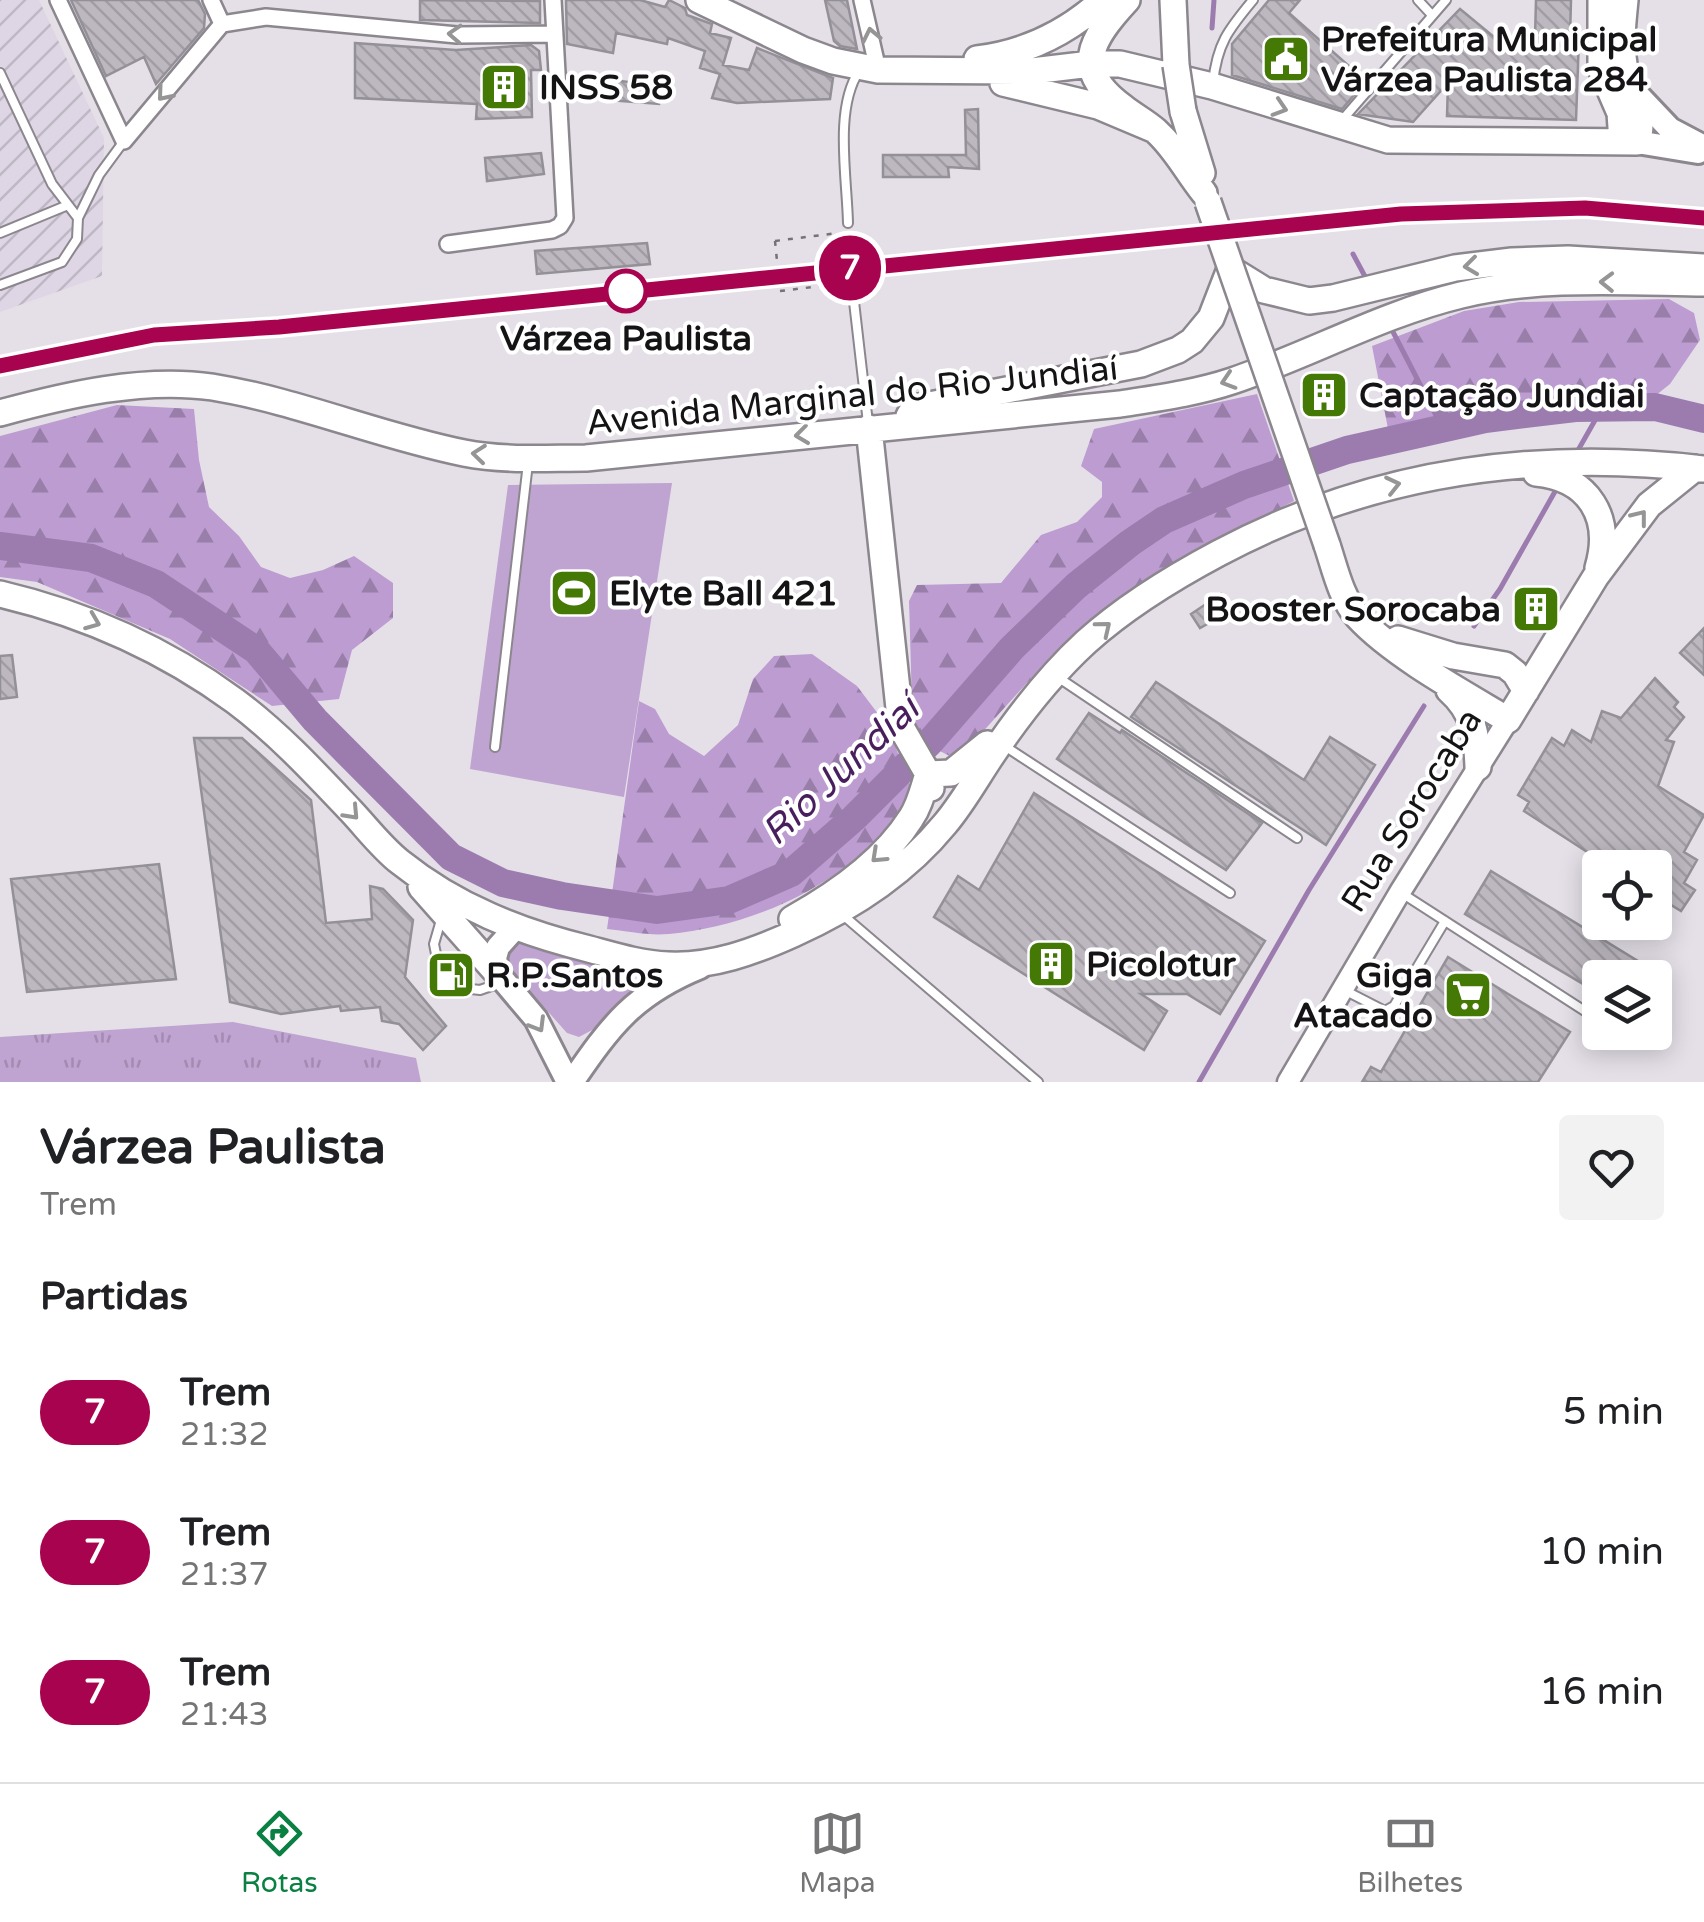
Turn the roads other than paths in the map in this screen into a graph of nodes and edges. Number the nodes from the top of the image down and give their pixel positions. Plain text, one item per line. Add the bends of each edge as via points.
1 (58, 0) edge
2 (211, 0) edge
3 (553, 0) edge
4 (700, 0) edge
5 (862, 0) edge
6 (1173, 0) edge
7 (1253, 0) edge
8 (1418, 0) edge
9 (1446, 0) edge
10 (1110, 1) edge
11 (1613, 3) edge
12 (1431, 14) junction
13 (222, 24) junction
14 (553, 34) junction
15 (1091, 64) junction
16 (870, 69) junction
17 (909, 72) junction
18 (0, 73) edge
19 (1212, 86) junction
20 (1634, 91) junction
21 (1338, 127) junction
22 (1155, 130) junction
23 (124, 141) junction
24 (1630, 142) junction
25 (1704, 150) edge
26 (1206, 197) junction
27 (68, 206) junction
28 (78, 218) junction
29 (848, 227) road end
30 (0, 234) edge
31 (448, 244) dead end
32 (1704, 267) edge
33 (1230, 269) junction
34 (1704, 282) edge
35 (0, 284) edge
36 (854, 293) dead end
37 (0, 413) edge
38 (903, 424) junction
39 (869, 428) junction
40 (528, 458) junction
41 (1486, 468) junction
42 (1700, 468) edge
43 (1596, 576) junction
44 (0, 594) edge
45 (1374, 631) junction
46 (1561, 636) junction
47 (1419, 664) junction
48 (1505, 665) junction
49 (1054, 674) junction
50 (1526, 691) junction
51 (1018, 718) junction
52 (1508, 720) junction
53 (1000, 744) junction
54 (495, 747) dead end
55 (919, 761) junction
56 (1478, 767) junction
57 (1297, 838) dead end
58 (397, 861) junction
59 (900, 870) junction
60 (1400, 892) junction
61 (1230, 893) dead end
62 (841, 913) junction
63 (1446, 921) junction
64 (515, 928) junction
65 (708, 963) junction
66 (501, 978) junction
67 (1342, 988) junction
68 (1582, 1010) edge
69 (570, 1082) edge
70 (1038, 1082) edge
71 (1288, 1082) edge

1 - 23 street
2 - 13 street
3 - 14 street
4 - 16 main road via 802,50
16 -> 5 street
6 - 26 main road, bridge via 1182,111
7 - 19 lane via 1219,46
8 - 12 lane
9 - 12 lane
10 - 15 main road
10 - 17 main road via 1045,41 1002,56
11 - 20 main road
11 - 24 main road via 1601,70
12 - 21 lane
14 -> 13 street via 457,35 266,17
13 -> 23 street
14 - 31 street via 566,208 560,226
15 - 17 main road
15 - 19 main road via 1120,64
15 - 22 main road via 1102,91
16 - 17 main road
16 - 29 lane via 848,88 845,108
17 - 22 main road via 1015,84 1098,106
18 - 27 lane
19 -> 21 main road
20 - 24 main road via 1640,122
20 - 25 main road via 1670,130
21 - 24 main road via 1402,141
22 - 26 main road
23 - 28 lane
24 - 25 main road
26 - 33 main road, bridge
27 - 28 lane
27 - 30 lane
28 - 35 lane via 77,239 62,262
32 -> 33 main road via 1568,259 1455,268 1309,301 1264,290
33 - 38 main road via 1211,318 1178,350 1142,364 914,408
33 - 45 main road, bridge via 1344,593
34 -> 38 main road, Avenida Marginal do Rio Jundiaí via 1511,285 1406,312 1182,394
36 - 39 lane
40 -> 37 main road, Avenida Marginal do Rio Jundiaí via 467,454 209,387 78,394
38 - 39 main road, Avenida Marginal do Rio Jundiaí
39 -> 40 main road, Avenida Marginal do Rio Jundiaí via 660,452
39 - 55 main road via 901,727
40 - 54 lane
41 - 42 main road via 1606,460
41 - 43 main road via 1556,475 1582,490 1604,534
49 -> 41 main road via 1144,597 1278,523 1354,494
43 -> 42 main road, Rua Sorocaba via 1649,505
43 - 46 main road, Rua Sorocaba
44 -> 58 main road via 116,631 235,701
45 - 47 main road
45 - 48 main road
46 - 48 main road
46 - 50 main road, Rua Sorocaba
47 - 52 main road
47 - 56 main road via 1470,716
48 - 50 main road
49 - 51 main road
49 - 57 lane
50 - 52 main road, Rua Sorocaba
51 - 53 main road
51 - 55 main road via 951,773
52 - 56 street, Rua Sorocaba
53 - 59 main road via 946,823
53 - 61 lane
55 - 59 main road via 933,798 931,813
55 -> 64 main road via 914,816 818,905 782,924 742,940 671,949 530,922
56 - 60 street, Rua Sorocaba
58 - 64 main road via 471,909
58 - 66 main road
59 - 62 main road
60 - 63 lane
60 - 67 street, Rua Sorocaba
62 - 65 main road via 752,952
62 - 70 lane
63 - 67 lane via 1394,1006 1376,1008
63 - 68 lane
64 - 65 main road via 631,960
64 - 66 main road via 494,958
65 - 69 main road via 647,993 608,1028
66 -> 69 main road via 536,1018
67 - 71 street, Rua Sorocaba

